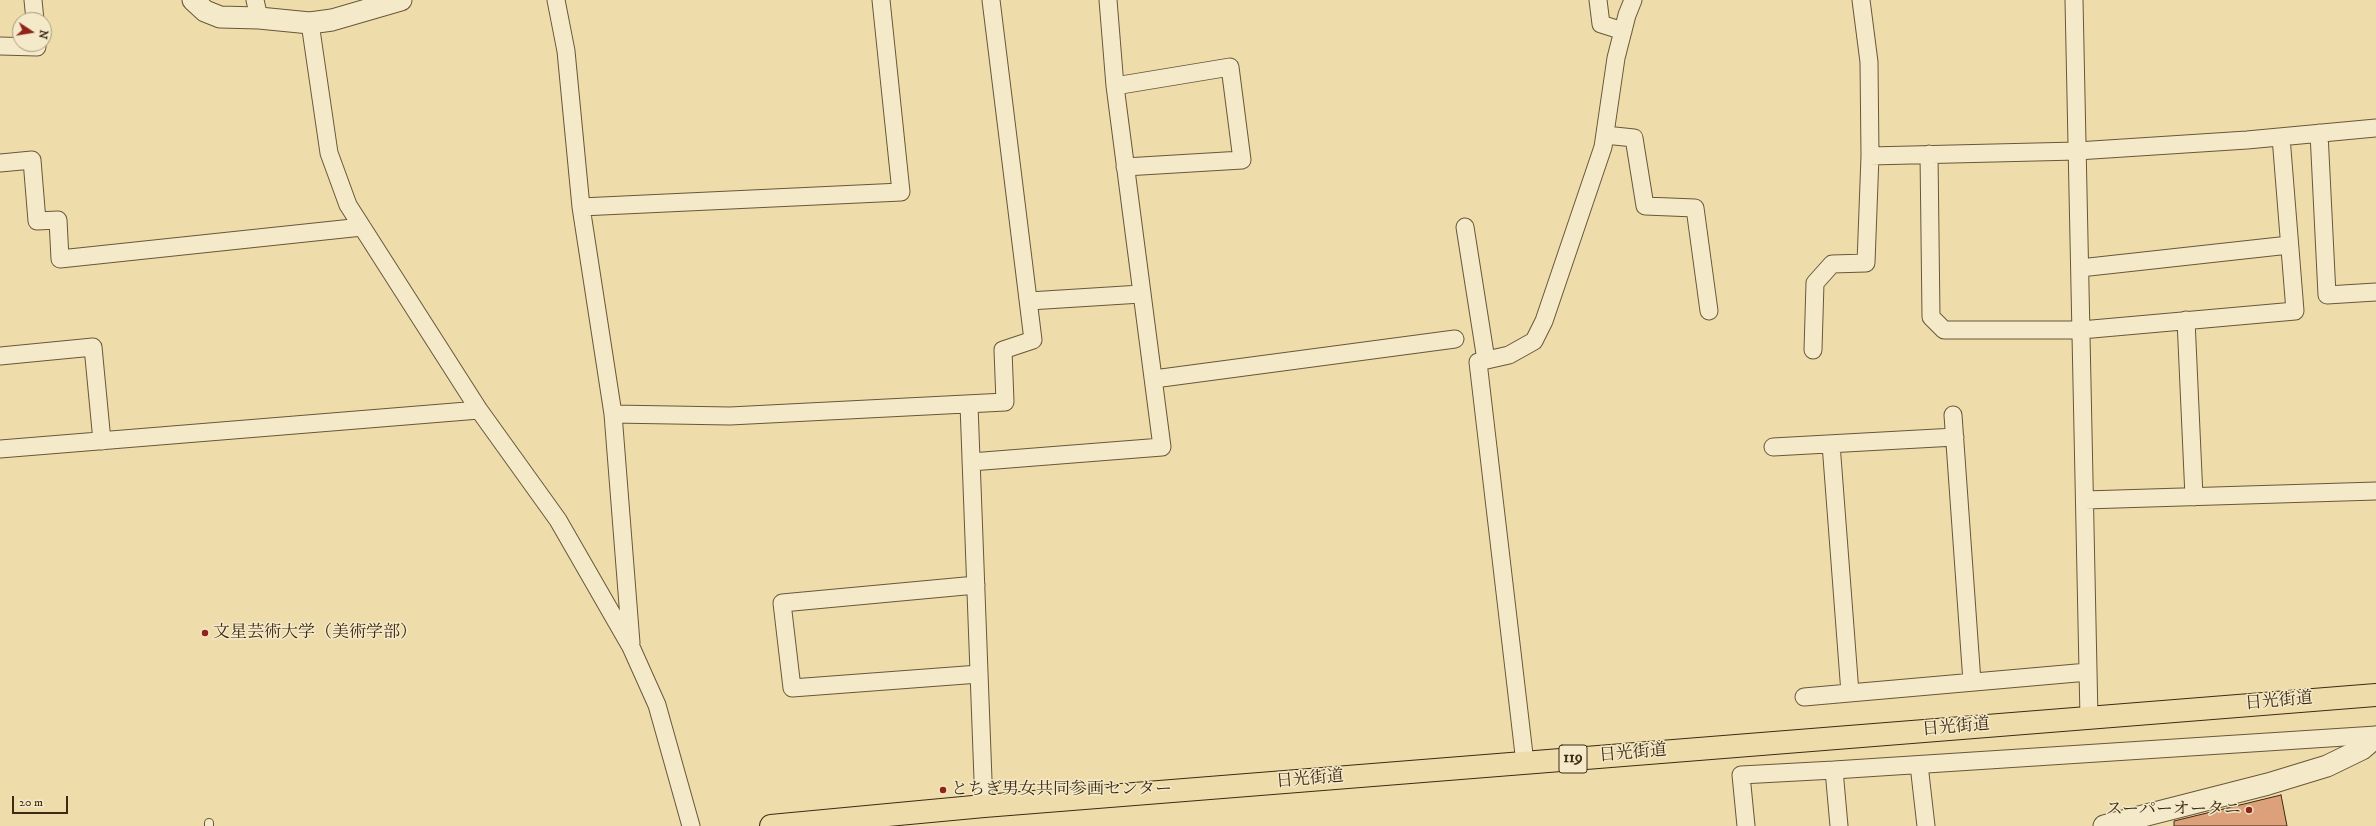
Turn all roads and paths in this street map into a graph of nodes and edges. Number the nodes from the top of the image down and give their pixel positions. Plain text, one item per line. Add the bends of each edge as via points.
1 (33, 0) edge
2 (193, 0) edge
3 (401, 0) edge
4 (556, 0) edge
5 (881, 0) edge
6 (991, 0) edge
7 (1108, 0) edge
8 (1598, 0) edge
9 (1633, 0) edge
10 (1861, 0) edge
11 (2074, 0) edge
12 (257, 9) edge
13 (34, 12) edge
14 (310, 23) junction
15 (1623, 31) junction
16 (0, 46) edge
17 (12, 46) edge
18 (1114, 86) junction
19 (2376, 128) edge
20 (2319, 133) junction
21 (1605, 135) junction
22 (2281, 137) junction
23 (2077, 151) junction
24 (1929, 154) junction
25 (1870, 156) junction
26 (0, 163) edge
27 (1125, 168) junction
28 (581, 207) junction
29 (362, 227) junction
30 (1464, 227) dead end
31 (2289, 245) junction
32 (2080, 268) junction
33 (2376, 292) edge
34 (1140, 294) junction
35 (1029, 301) junction
36 (1709, 310) dead end
37 (2186, 320) junction
38 (2081, 330) junction
39 (1455, 339) dead end
40 (1813, 350) dead end
41 (0, 356) edge
42 (1486, 360) junction
43 (1154, 379) junction
44 (969, 405) junction
45 (479, 410) junction
46 (612, 414) junction
47 (1953, 415) dead end
48 (1955, 437) junction
49 (102, 441) junction
50 (1831, 444) junction
51 (1773, 447) dead end
52 (0, 449) edge
53 (971, 462) junction
54 (2376, 491) edge
55 (2194, 497) junction
56 (2085, 500) junction
57 (976, 585) junction
58 (631, 647) junction
59 (2088, 672) junction
60 (979, 674) junction
61 (1972, 682) junction
62 (1850, 693) junction
63 (2376, 695) edge
64 (1804, 697) dead end
65 (2089, 718) junction
66 (2376, 736) edge
67 (1525, 763) junction
68 (1919, 765) junction
69 (1834, 770) junction
70 (984, 806) junction
71 (691, 826) edge
72 (771, 826) edge
73 (1746, 826) edge
74 (1839, 826) edge
75 (1926, 826) edge
76 (2104, 826) edge

1 - 13 street
2 - 12 street via 205,11 220,17
3 - 14 street via 332,20
4 - 28 street via 566,51
5 - 28 street via 900,192
6 - 35 street
7 - 18 street
8 - 15 street via 1601,24
9 - 15 street
10 - 25 street via 1869,62
11 - 23 street
12 - 14 street
14 - 29 street via 329,153 348,205
15 - 21 street via 1616,58
16 - 17 street
18 - 27 street
18 - 27 street via 1230,67 1242,160
19 - 20 street
20 - 22 street
20 - 33 street via 2328,295
21 - 36 street via 1634,138 1645,206 1695,208
21 - 42 street via 1604,147 1546,314 1534,341 1509,355
22 - 23 street
22 - 31 street
23 - 24 street
23 - 32 street
24 - 25 street
24 - 38 street via 1931,317 1944,330
25 - 40 street via 1866,263 1832,264 1815,283
26 - 29 street via 32,160 37,221 58,220 60,259
27 - 34 street
28 - 46 street
29 - 45 street
30 - 42 street
31 - 32 street
31 - 37 street via 2295,311
32 - 38 street
34 - 35 street
34 - 43 street
35 - 44 street via 1033,340 1003,350 1005,402
37 - 38 street
37 - 55 street
38 - 56 street
39 - 43 street
41 - 49 street via 93,347
42 - 67 street via 1478,362
43 - 53 street via 1162,447
44 - 46 street via 730,416
44 - 53 street
45 - 49 street
45 - 58 street via 558,520
46 - 58 street
47 - 48 street
48 - 50 street
48 - 61 street
49 - 52 street
50 - 51 street
50 - 62 street
53 - 57 street
54 - 55 street
55 - 56 street
56 - 59 street
57 - 60 street
57 - 60 street via 782,603 792,688
58 - 71 street via 656,705
59 - 61 street
59 - 65 street
60 - 70 street
61 - 62 street
62 - 64 street
63 - 65 highway, 日光街道 / 119
65 - 67 highway, 日光街道 / 119
66 - 68 street
66 - 76 street via 2362,749 2327,766 2268,784
67 - 70 highway, 日光街道 / 119
68 - 69 street
68 - 75 street
69 - 73 street via 1742,776
69 - 74 street
70 - 72 highway, 日光街道 / 119

